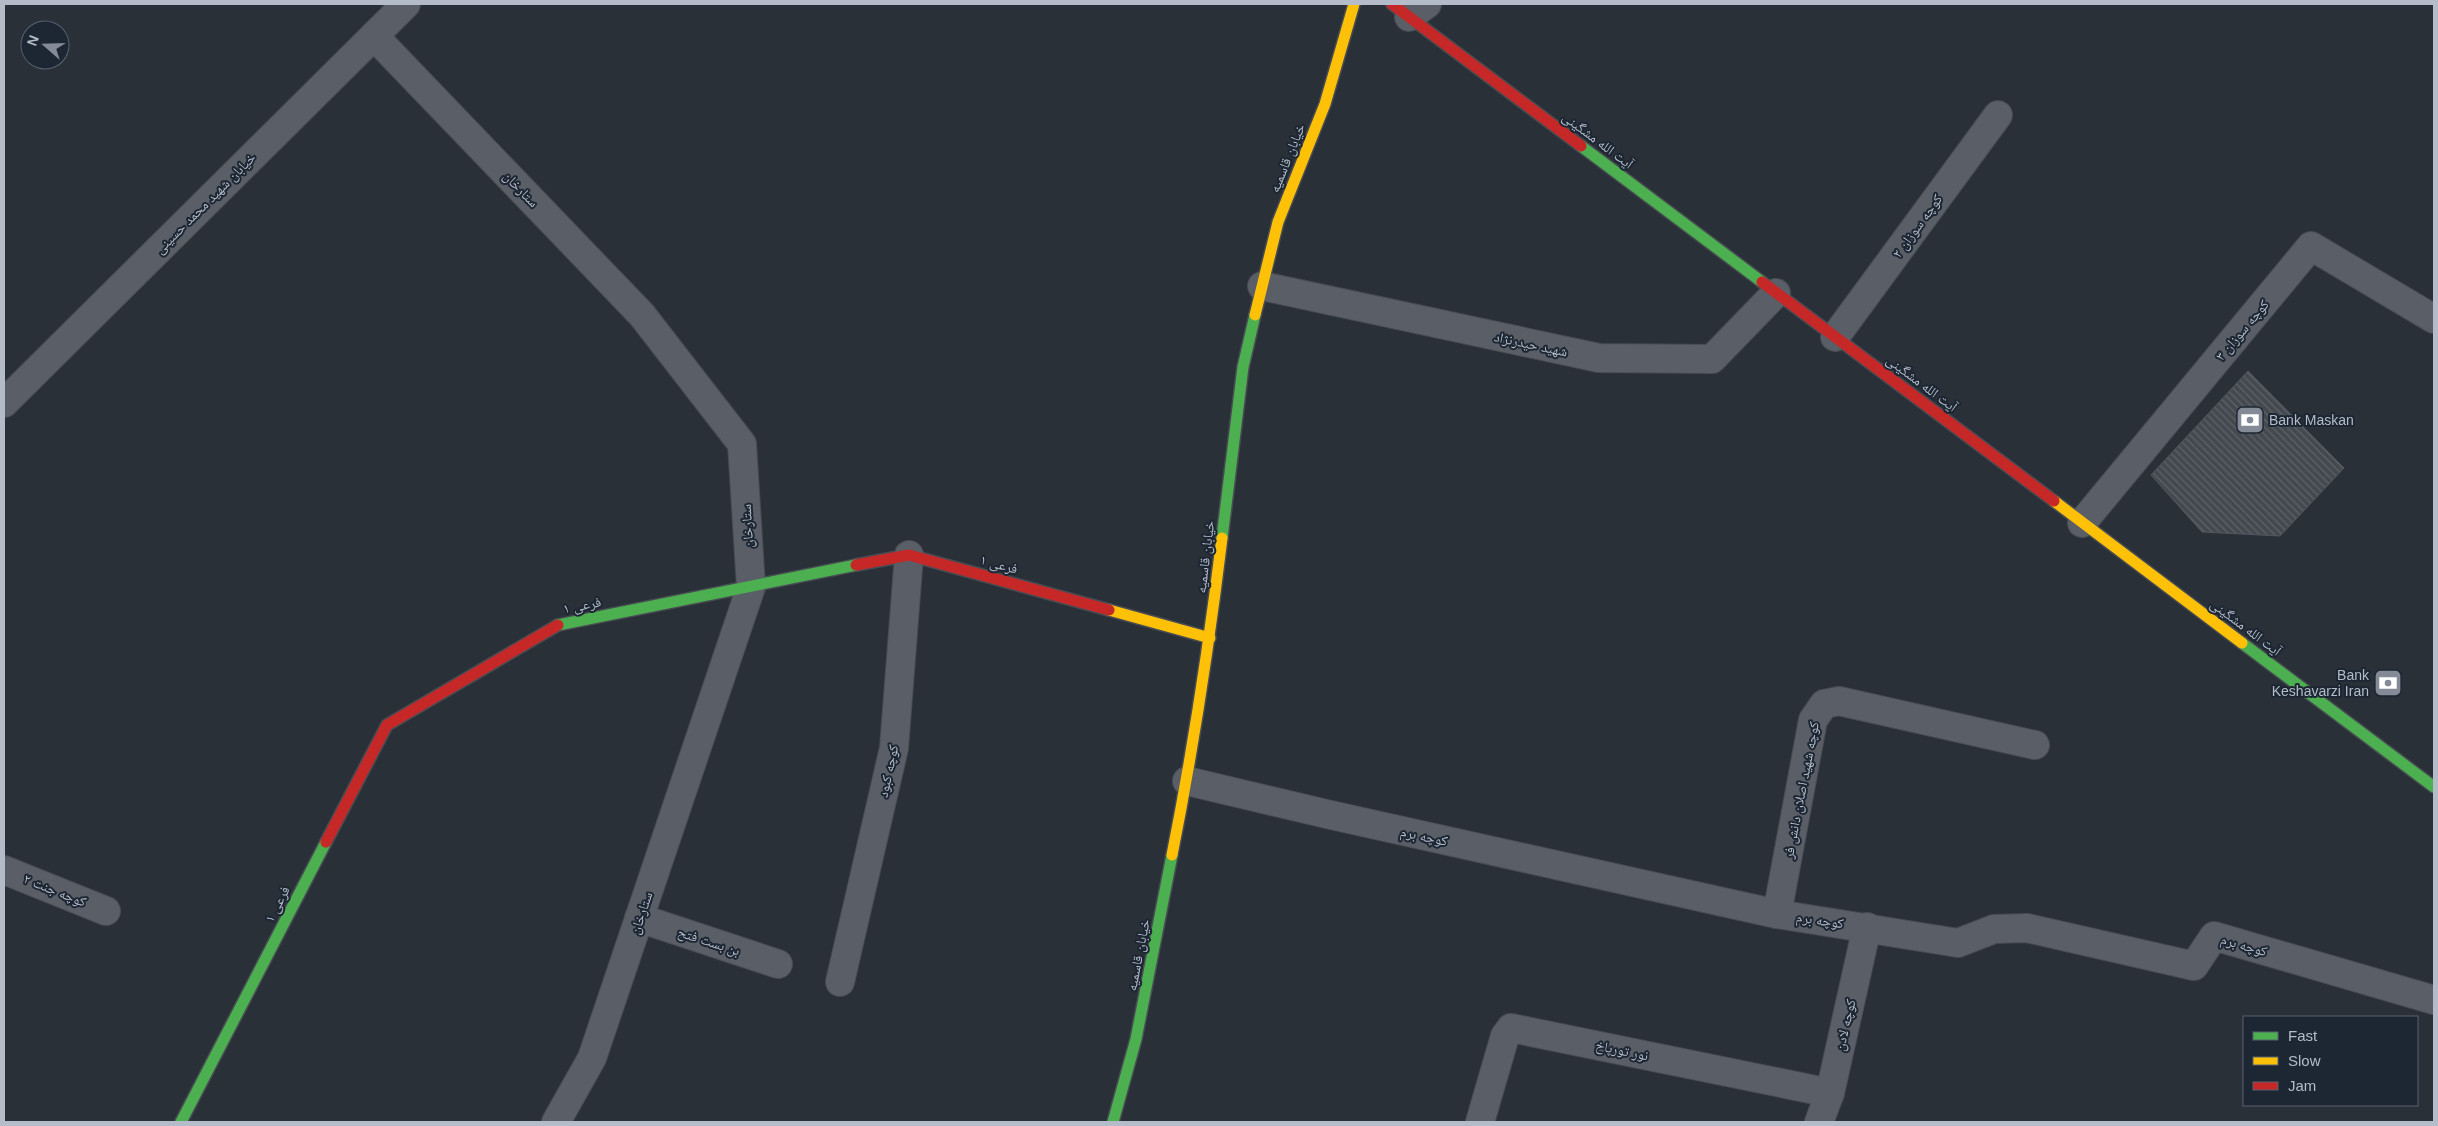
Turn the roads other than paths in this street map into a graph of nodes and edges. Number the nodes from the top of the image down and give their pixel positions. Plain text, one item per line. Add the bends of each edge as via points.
1 (406, 4) edge
2 (1354, 4) edge
3 (1409, 8) edge
4 (374, 36) junction
5 (1998, 115) dead end
6 (1262, 286) junction
7 (1776, 292) junction
8 (2434, 319) edge
9 (1836, 337) junction
10 (4, 403) edge
11 (2082, 523) junction
12 (908, 555) junction
13 (751, 586) junction
14 (1210, 638) junction
15 (2035, 745) dead end
16 (1187, 781) junction
17 (2434, 787) edge
18 (4, 870) edge
19 (106, 911) dead end
20 (1777, 914) junction
21 (639, 918) junction
22 (1867, 927) junction
23 (778, 964) dead end
24 (840, 982) dead end
25 (2434, 1000) edge
26 (1830, 1093) junction
27 (181, 1122) edge
28 (556, 1122) edge
29 (1113, 1122) edge
30 (1480, 1122) edge
31 (1819, 1122) edge

1 - 4 street, خیابان شهید محمد حسینی
2 - 6 street, خیابان قاسمیه via 1325,104 1278,222
3 - 7 street, آیت الله مشگینی
4 - 10 street, خیابان شهید محمد حسینی
4 - 13 street, ستارخان via 642,315 742,444
5 - 9 street, کوچه سوزان ۲
6 - 7 street, شهید حیدرنژاد via 1608,358 1712,359
6 - 14 street, خیابان قاسمیه via 1243,367
7 - 9 street, آیت الله مشگینی
8 - 11 street, کوچه سوزان ۳ via 2311,246
9 - 11 street, آیت الله مشگینی
11 - 17 street, آیت الله مشگینی
12 - 13 street, فرعی ۱
12 - 14 street, فرعی ۱
12 - 24 street, کوچه کبود via 894,748
13 - 21 street, ستارخان
13 - 27 street, فرعی ۱ via 557,625 387,725
14 - 16 street, خیابان قاسمیه
15 - 20 street, کوچه شهید اصلان دانش فر via 1839,702 1824,704 1813,720
16 - 20 street, کوچه برم via 1330,816
16 - 29 street, خیابان قاسمیه via 1136,1039
18 - 19 street, کوچه جنت ۲
20 - 22 street, کوچه برم
21 - 23 street, بن بست فتح
21 - 28 street, ستارخان via 592,1058
22 - 25 street, کوچه برم via 1958,943 1994,929 2026,928 2194,966 2214,936
22 - 26 street, کوچه لادن
26 - 30 street, نور تورپاخ via 1512,1028 1505,1036
26 - 31 street, کوچه لادن

